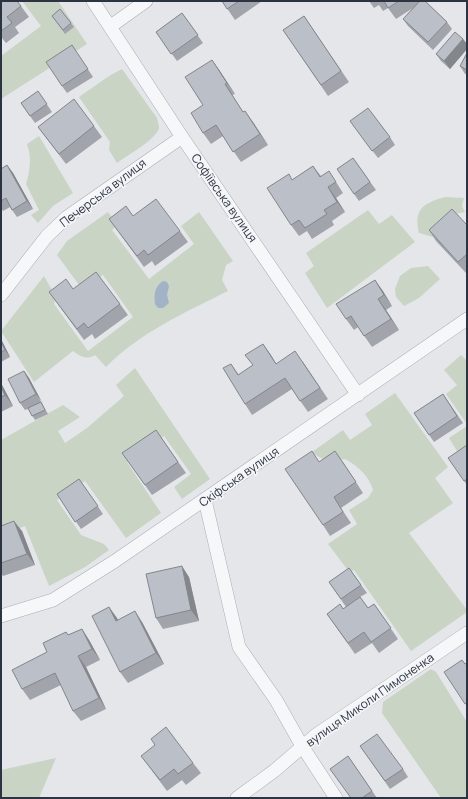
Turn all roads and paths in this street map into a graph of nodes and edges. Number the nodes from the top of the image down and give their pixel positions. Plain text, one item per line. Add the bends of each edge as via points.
1 (93, 1) edge
2 (146, 1) edge
3 (111, 26) junction
4 (182, 137) junction
5 (1, 295) edge
6 (467, 319) edge
7 (358, 395) junction
8 (205, 500) junction
9 (1, 616) edge
10 (467, 633) edge
11 (302, 746) junction
12 (237, 798) edge
13 (336, 798) edge

1 - 3 street, Софіївська вулиця
2 - 3 street
3 - 4 street, Софіївська вулиця
4 - 5 street, Печерська вулиця via 67,217 47,236
4 - 7 street, Софіївська вулиця
6 - 7 street, Скіфська вулиця
7 - 8 street, Скіфська вулиця
8 - 9 street, Скіфська вулиця via 53,600
8 - 11 street via 238,647 276,700
10 - 11 street, вулиця Миколи Пимоненка
11 - 12 street, вулиця Миколи Пимоненка via 274,771
11 - 13 street

